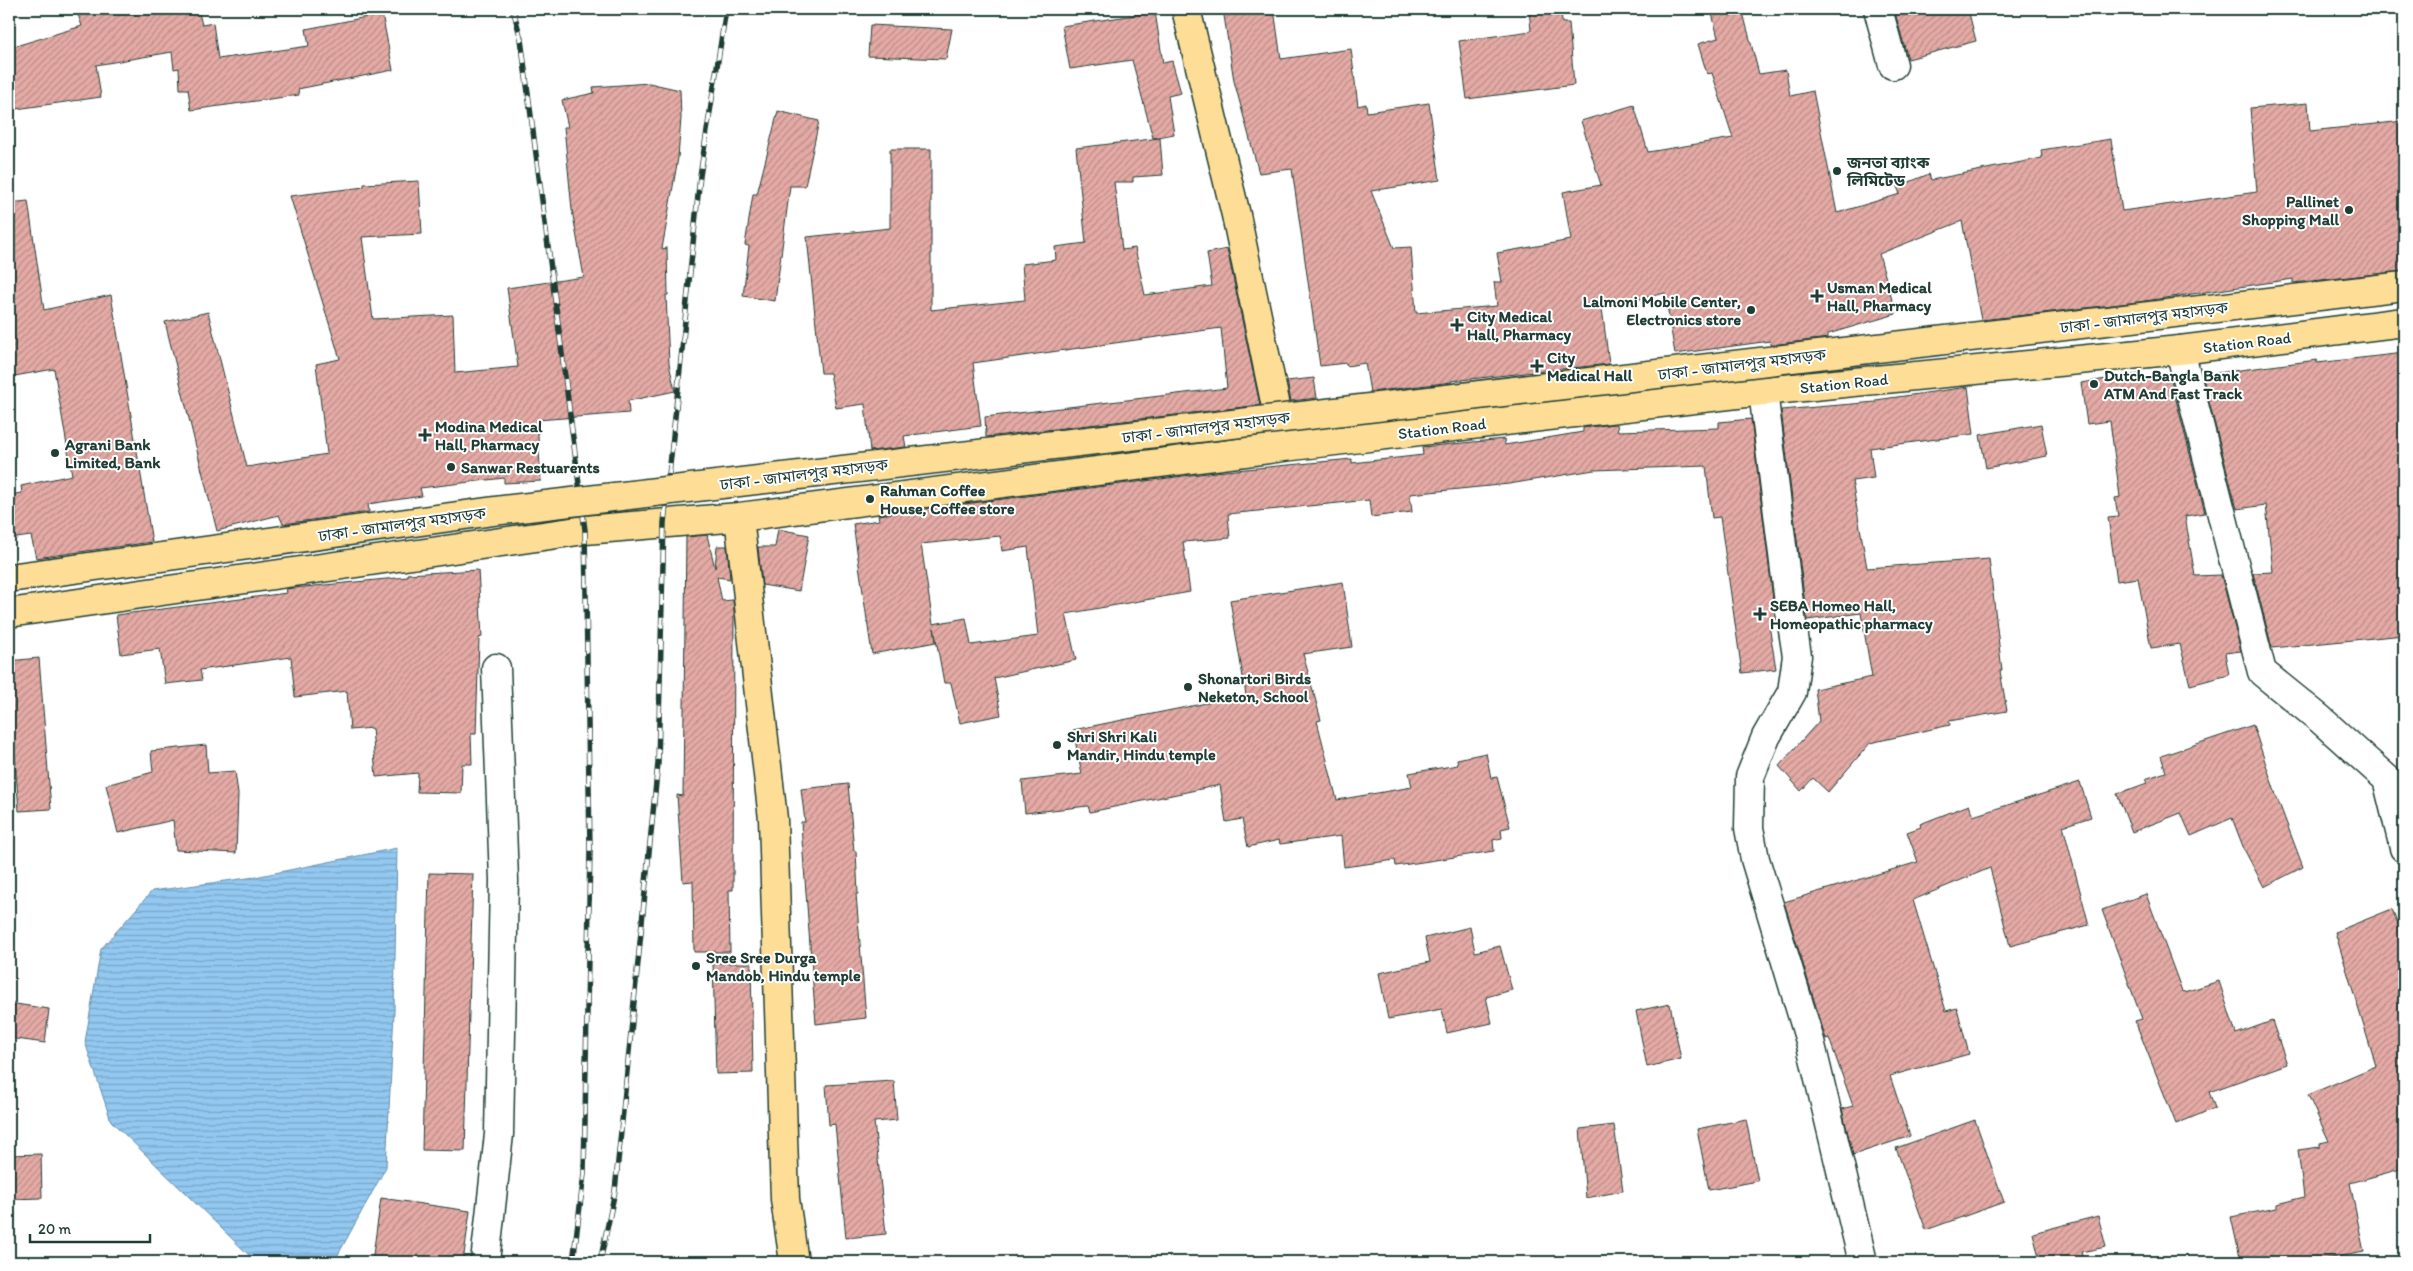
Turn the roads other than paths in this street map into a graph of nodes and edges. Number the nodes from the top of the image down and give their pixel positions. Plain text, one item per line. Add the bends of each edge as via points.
1 (1186, 9) edge
2 (1878, 9) edge
3 (1893, 65) dead end
4 (2404, 286) edge
5 (2404, 322) edge
6 (2180, 350) junction
7 (1763, 390) junction
8 (1284, 447) junction
9 (739, 517) junction
10 (9, 578) edge
11 (9, 613) edge
12 (496, 668) dead end
13 (2404, 848) edge
14 (485, 1262) edge
15 (794, 1262) edge
16 (1863, 1262) edge

1 - 8 main road via 1236,215
2 - 3 street
4 - 10 main road, ঢাকা - জামালপুর মহাসড়ক, bridge via 504,509
5 - 6 main road, Station Road
6 - 7 main road, Station Road
6 - 13 street via 2262,672 2387,780
7 - 8 main road, Station Road
7 - 16 street via 1797,656 1792,692 1766,737 1750,777 1749,828 1755,859 1810,1041
8 - 9 main road, Station Road
9 - 11 main road, Station Road via 585,530
9 - 15 main road via 773,819 785,1199
12 - 14 street via 504,890 499,1134

